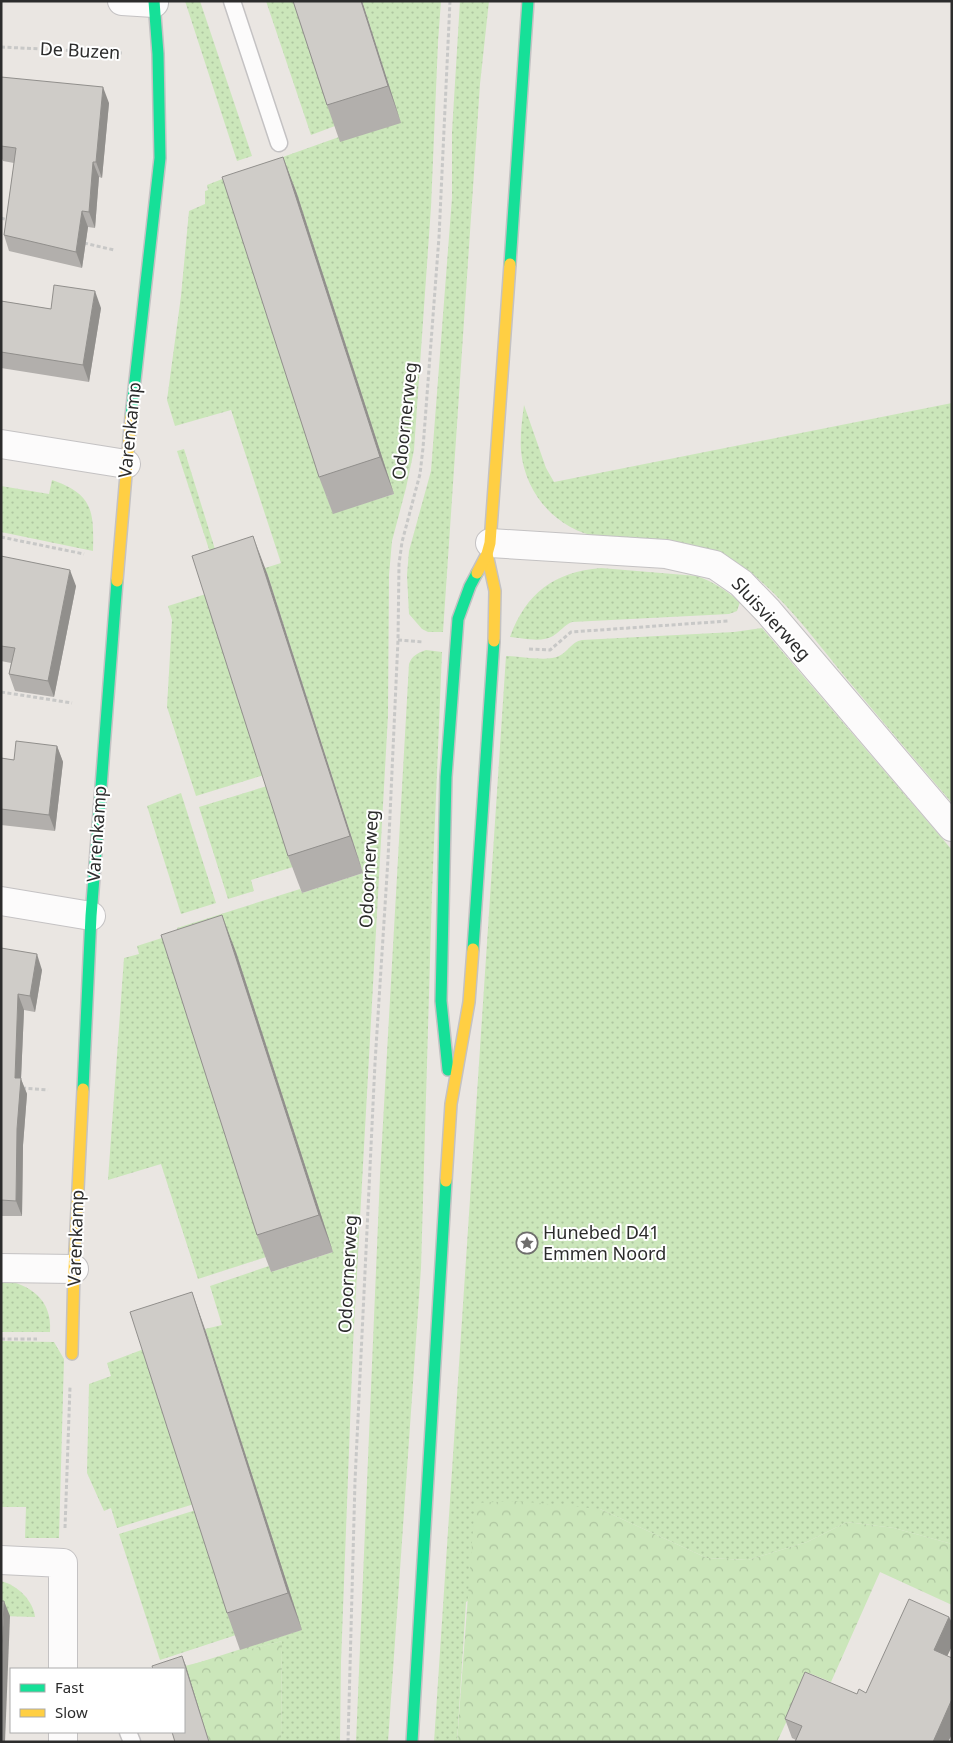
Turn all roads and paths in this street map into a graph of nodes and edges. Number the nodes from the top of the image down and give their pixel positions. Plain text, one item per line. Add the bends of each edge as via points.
1 (122, 1) edge
2 (232, 1) edge
3 (450, 1) edge
4 (528, 1) edge
5 (154, 2) edge
6 (1, 47) edge
7 (158, 54) junction
8 (279, 143) dead end
9 (1, 218) edge
10 (10, 221) edge
11 (80, 242) edge
12 (149, 257) junction
13 (1, 444) edge
14 (126, 464) junction
15 (1, 537) edge
16 (488, 549) junction
17 (118, 560) junction
18 (768, 611) junction
19 (398, 640) junction
20 (456, 644) junction
21 (493, 647) junction
22 (1, 692) edge
23 (107, 705) junction
24 (952, 827) edge
25 (1, 901) edge
26 (91, 916) junction
27 (19, 1088) edge
28 (82, 1093) junction
29 (451, 1104) junction
30 (1, 1268) edge
31 (74, 1268) junction
32 (72, 1354) joint
33 (1, 1560) edge
34 (63, 1563) junction
35 (63, 1668) edge
36 (348, 1742) edge
37 (412, 1742) edge

1 - 5 street
2 - 8 lane
3 - 19 path, Odoornerweg via 439,237 423,448 420,474 402,542
4 - 16 main road
5 - 7 main road, Varenkamp
6 - 7 path, De Buzen
7 - 12 main road, Varenkamp via 160,158
9 - 10 path
11 - 12 path
12 - 14 main road, Varenkamp
13 - 14 street
14 - 17 main road, Varenkamp
15 - 17 path
16 - 18 street, Sluisvierweg via 666,554 715,565 741,584
16 - 20 main road via 458,618
16 - 21 main road via 495,590
17 - 23 main road, Varenkamp
18 - 21 path via 748,620 572,632 550,650
18 - 24 street, Sluisvierweg
19 - 20 path
19 - 36 path, Odoornerweg via 355,1481
20 - 29 main road via 446,777 441,1001
21 - 29 main road via 469,1002
22 - 23 path
23 - 26 main road, Varenkamp
25 - 26 street
26 - 28 main road, Varenkamp
27 - 28 path
28 - 31 main road, Varenkamp
29 - 37 main road
30 - 31 street
31 - 32 main road, Varenkamp
32 - 34 path
33 - 34 street
34 - 35 street

